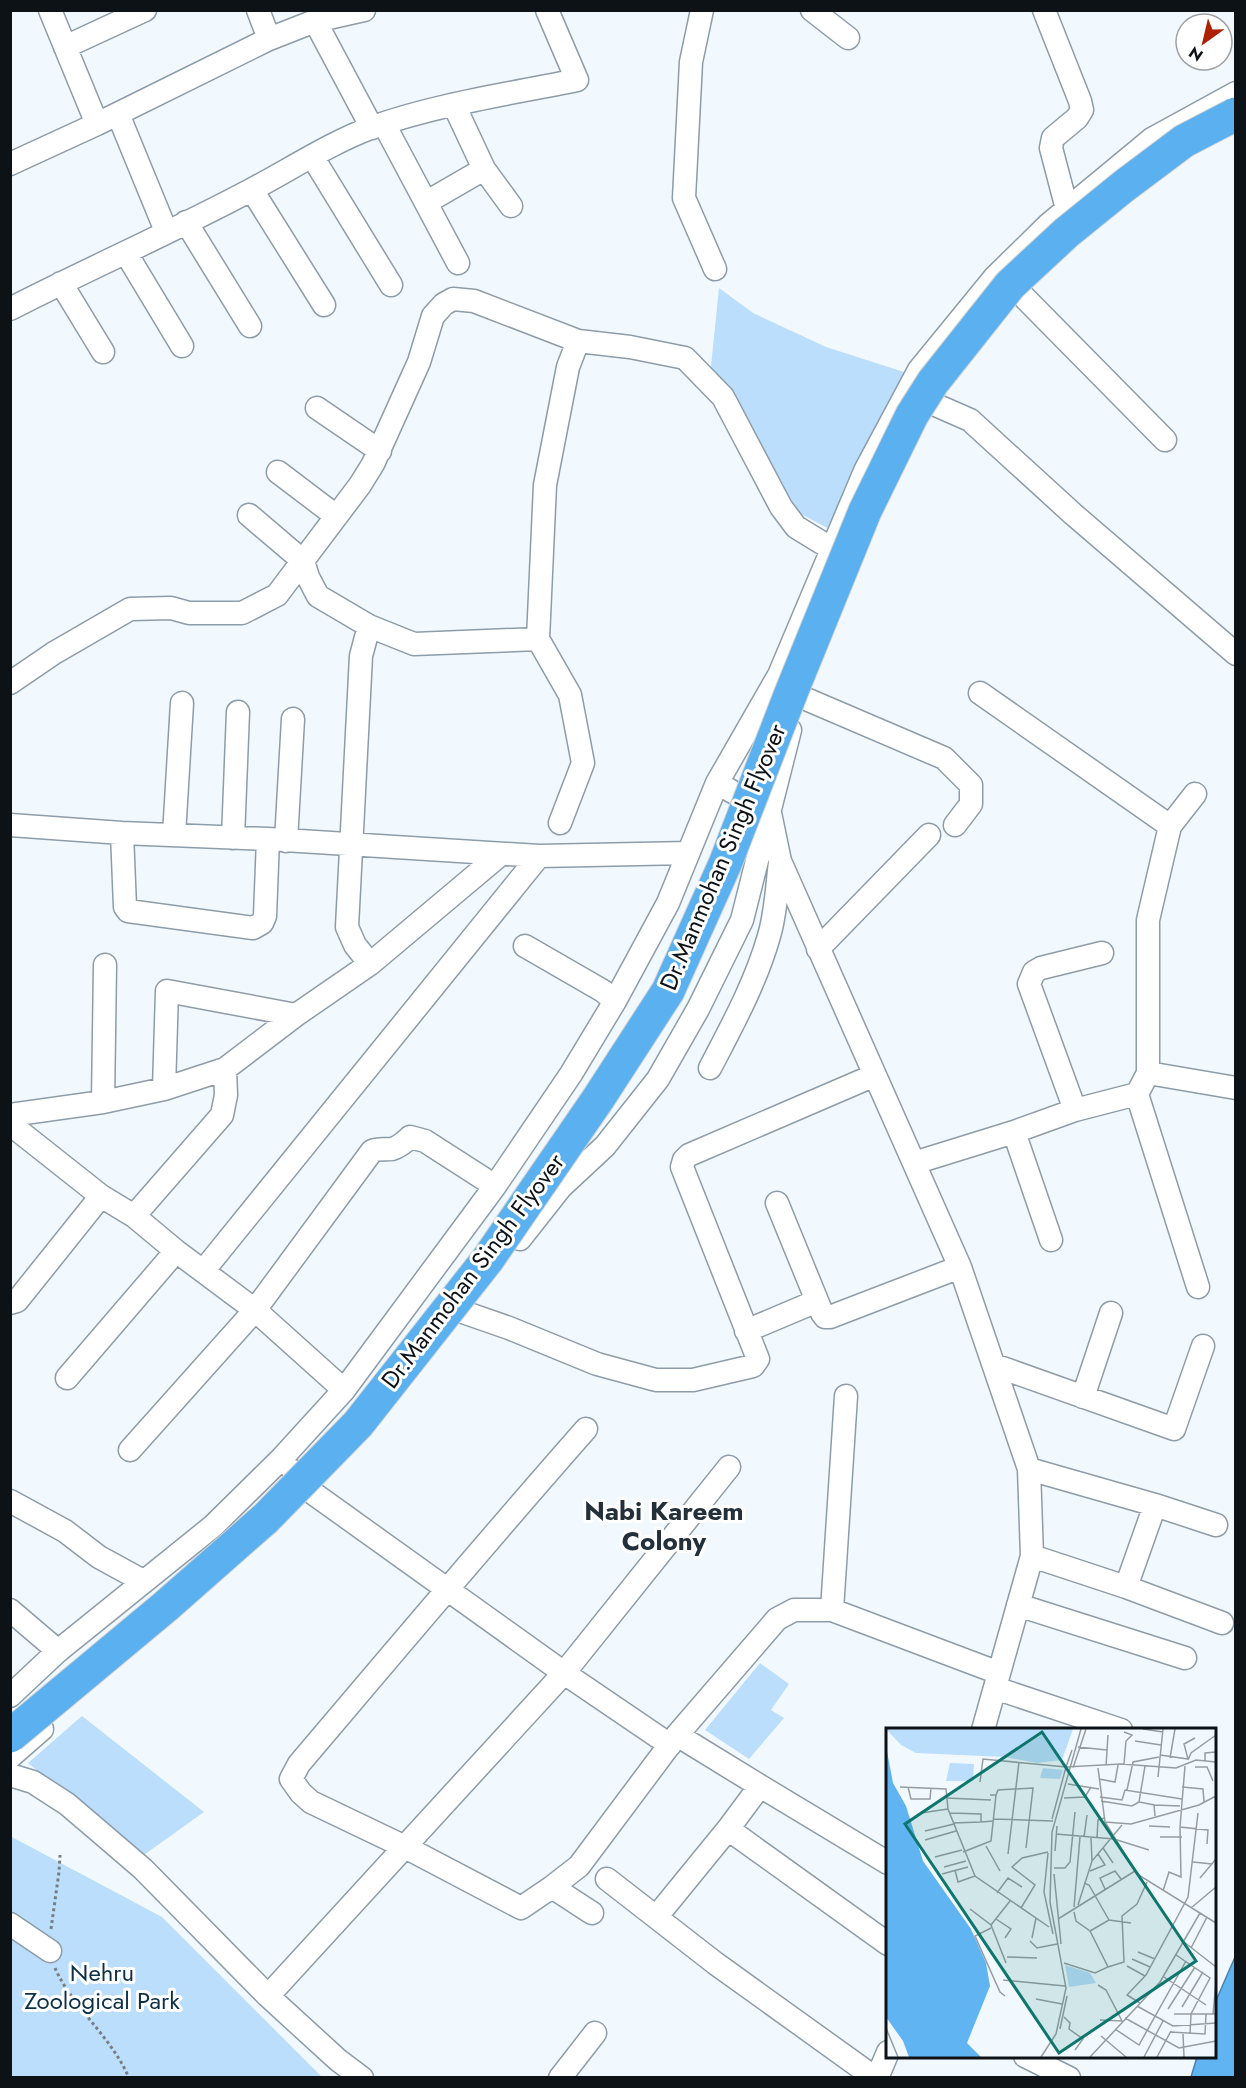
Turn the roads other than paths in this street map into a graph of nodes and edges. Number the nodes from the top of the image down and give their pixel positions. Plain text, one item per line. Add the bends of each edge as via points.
1 (50, 10) edge
2 (145, 10) edge
3 (258, 10) edge
4 (364, 10) edge
5 (547, 10) edge
6 (702, 10) edge
7 (812, 10) edge
8 (1044, 10) edge
9 (315, 21) junction
10 (848, 38) dead end
11 (269, 39) junction
12 (65, 47) junction
13 (1236, 93) edge
14 (1236, 99) edge
15 (454, 105) junction
16 (118, 114) junction
17 (1236, 114) edge
18 (1236, 123) edge
19 (97, 124) junction
20 (378, 126) junction
21 (312, 156) junction
22 (10, 164) edge
23 (484, 169) junction
24 (252, 190) junction
25 (427, 202) junction
26 (511, 206) dead end
27 (1067, 209) junction
28 (176, 227) junction
29 (126, 253) junction
30 (458, 263) dead end
31 (716, 269) dead end
32 (61, 283) junction
33 (391, 285) dead end
34 (1018, 291) junction
35 (324, 305) dead end
36 (10, 309) edge
37 (250, 326) dead end
38 (578, 340) junction
39 (182, 346) dead end
40 (103, 352) dead end
41 (929, 402) junction
42 (317, 408) dead end
43 (1165, 440) dead end
44 (380, 451) junction
45 (278, 472) dead end
46 (249, 515) dead end
47 (336, 516) junction
48 (831, 549) junction
49 (303, 561) junction
50 (369, 626) junction
51 (538, 639) junction
52 (1236, 654) edge
53 (10, 683) edge
54 (980, 693) dead end
55 (799, 696) junction
56 (183, 703) dead end
57 (238, 712) dead end
58 (293, 719) dead end
59 (717, 783) junction
60 (1195, 794) dead end
61 (770, 813) junction
62 (560, 823) dead end
63 (10, 825) edge
64 (955, 825) dead end
65 (1170, 826) junction
66 (122, 834) junction
67 (174, 835) junction
68 (929, 835) dead end
69 (233, 838) junction
70 (277, 840) junction
71 (352, 844) junction
72 (688, 853) junction
73 (501, 854) junction
74 (539, 856) junction
75 (780, 861) junction
76 (525, 946) dead end
77 (818, 949) junction
78 (1102, 953) dead end
79 (370, 964) junction
80 (105, 965) dead end
81 (615, 1001) junction
82 (296, 1015) junction
83 (710, 1068) dead end
84 (225, 1069) junction
85 (1148, 1073) junction
86 (875, 1075) junction
87 (1236, 1088) edge
88 (164, 1089) junction
89 (1137, 1094) junction
90 (103, 1102) junction
91 (1075, 1110) junction
92 (10, 1115) edge
93 (10, 1124) edge
94 (1014, 1132) junction
95 (914, 1163) junction
96 (495, 1186) junction
97 (101, 1196) junction
98 (777, 1203) dead end
99 (135, 1216) junction
100 (1052, 1240) dead end
101 (176, 1251) junction
102 (960, 1267) junction
103 (204, 1270) junction
104 (1198, 1287) dead end
105 (817, 1301) junction
106 (10, 1303) edge
107 (255, 1310) junction
108 (463, 1312) junction
109 (1111, 1313) dead end
110 (746, 1330) junction
111 (1203, 1346) dead end
112 (994, 1365) junction
113 (67, 1378) dead end
114 (344, 1390) junction
115 (846, 1396) dead end
116 (1083, 1396) junction
117 (586, 1428) dead end
118 (130, 1450) dead end
119 (282, 1458) junction
120 (729, 1467) dead end
121 (1029, 1469) junction
122 (310, 1491) junction
123 (10, 1501) edge
124 (1155, 1505) junction
125 (1216, 1525) dead end
126 (1032, 1556) junction
127 (143, 1581) junction
128 (1126, 1587) junction
129 (448, 1590) junction
130 (1018, 1605) junction
131 (10, 1610) edge
132 (832, 1610) junction
133 (1222, 1623) dead end
134 (58, 1651) junction
135 (1185, 1658) dead end
136 (564, 1673) junction
137 (997, 1681) junction
138 (10, 1696) edge
139 (10, 1720) edge
140 (984, 1728) edge
141 (1116, 1728) edge
142 (10, 1736) edge
143 (673, 1740) junction
144 (10, 1757) edge
145 (10, 1775) edge
146 (760, 1786) junction
147 (728, 1830) junction
148 (405, 1847) junction
149 (886, 1862) edge
150 (607, 1879) dead end
151 (552, 1887) junction
152 (591, 1913) dead end
153 (657, 1916) junction
154 (10, 1924) edge
155 (886, 1943) edge
156 (50, 1951) road end
157 (268, 1996) junction
158 (595, 2033) dead end
159 (886, 2056) edge
160 (1029, 2058) edge
161 (362, 2078) edge
162 (560, 2078) edge
163 (876, 2078) edge
164 (1069, 2078) edge

1 - 12 street
2 - 12 street
3 - 11 street
4 - 9 street
5 - 15 street via 577,80
6 - 31 street via 691,62 684,198
7 - 10 street
8 - 27 street via 1082,110 1053,138 1051,148
9 - 11 street
9 - 20 street
11 - 16 street
12 - 19 street
13 - 27 street via 1152,139
14 - 139 highway, Dr.Manmohan Singh Flyover via 1136,160 1067,217 981,302 920,379 882,451 660,967 550,1147 403,1344 319,1446 263,1500
15 - 20 street
15 - 23 street
16 - 19 street
16 - 28 street
17 - 142 highway, Dr.Manmohan Singh Flyover, bridge via 1184,141 1066,233 1010,285 933,382 912,415 865,511 725,864 668,991 488,1258 358,1424 266,1518
18 - 34 street via 1167,163 1064,245
19 - 22 street
20 - 21 street
20 - 25 street
21 - 24 street
21 - 33 street
23 - 25 street
23 - 26 street
24 - 28 street
24 - 35 street
25 - 30 street
27 - 48 street via 995,277 919,370 865,471
28 - 29 street
28 - 37 street
29 - 32 street
29 - 39 street
32 - 36 street
32 - 40 street
34 - 41 street via 970,346
34 - 43 street
38 - 44 street via 474,301 453,299 444,304 433,316 419,362
38 - 48 street via 685,358 723,397 786,514 796,527
38 - 51 street via 568,367 545,485
41 - 52 street via 970,420
41 - 55 street via 873,512
42 - 44 street
44 - 47 street
45 - 47 street
46 - 49 street
47 - 49 street
48 - 59 street via 779,675
49 - 50 street via 318,596
49 - 53 street via 277,596 242,613 130,609
50 - 51 street via 414,644
50 - 71 street via 361,656
51 - 62 street via 570,694 583,763
54 - 65 street
55 - 61 street
55 - 64 street via 944,758 971,785 971,804
56 - 67 street
57 - 69 street
58 - 70 street
59 - 61 street
59 - 72 street
60 - 65 street
61 - 75 street
61 - 108 street via 742,920 658,1079 605,1146 561,1187
63 - 66 street
65 - 85 street via 1148,920
66 - 67 street
66 - 70 street via 128,911 253,928 265,916
67 - 69 street
68 - 77 street
69 - 70 street
70 - 71 street
71 - 73 street
71 - 79 street via 347,927
72 - 74 street
72 - 81 street via 668,903
73 - 74 street
73 - 79 street
74 - 103 street
75 - 77 street
75 - 83 street via 770,935
76 - 81 street
77 - 86 street
78 - 91 street via 1041,968 1034,972 1029,984
79 - 82 street
80 - 90 street
81 - 96 street
82 - 84 street
82 - 88 street via 167,991
84 - 88 street
84 - 99 street via 222,1115
85 - 87 street
85 - 89 street
86 - 95 street
86 - 110 street via 684,1160 682,1167
88 - 90 street
89 - 91 street
89 - 104 street
90 - 92 street
91 - 94 street
93 - 97 street
94 - 95 street
94 - 100 street
95 - 102 street
96 - 107 street via 425,1141 410,1137 391,1149 372,1151
96 - 114 street
97 - 99 street
97 - 106 street via 17,1301
98 - 105 street
99 - 101 street
101 - 103 street
101 - 113 street
102 - 105 street via 830,1317 825,1317
102 - 112 street
103 - 107 street
105 - 110 street
107 - 114 street
107 - 118 street
108 - 110 street via 597,1364 656,1380 693,1380 753,1366 758,1359
108 - 122 street via 347,1454
109 - 116 street
111 - 116 street via 1174,1429
112 - 116 street
112 - 121 street
114 - 119 street
115 - 132 street
117 - 129 street
119 - 122 street
119 - 127 street via 213,1526
120 - 136 street
121 - 124 street
121 - 126 street
122 - 129 street
122 - 144 street
123 - 127 street
124 - 125 street
124 - 128 street
126 - 128 street
126 - 130 street
127 - 134 street
128 - 133 street
129 - 136 street
129 - 148 street via 299,1764 291,1779 311,1802
130 - 135 street
130 - 137 street
131 - 134 street
132 - 137 street
132 - 143 street via 794,1610 777,1619
134 - 138 street
136 - 143 street
136 - 148 street
137 - 140 street
137 - 141 street
143 - 146 street
143 - 151 street via 579,1866
145 - 157 street via 33,1782 101,1833 143,1869
146 - 147 street
146 - 149 street
147 - 153 street
147 - 155 street
148 - 151 street via 521,1908
148 - 157 street
150 - 153 street
151 - 152 street
153 - 163 street via 715,1963
154 - 156 street
157 - 161 street
158 - 162 street
159 - 163 street
160 - 164 street

